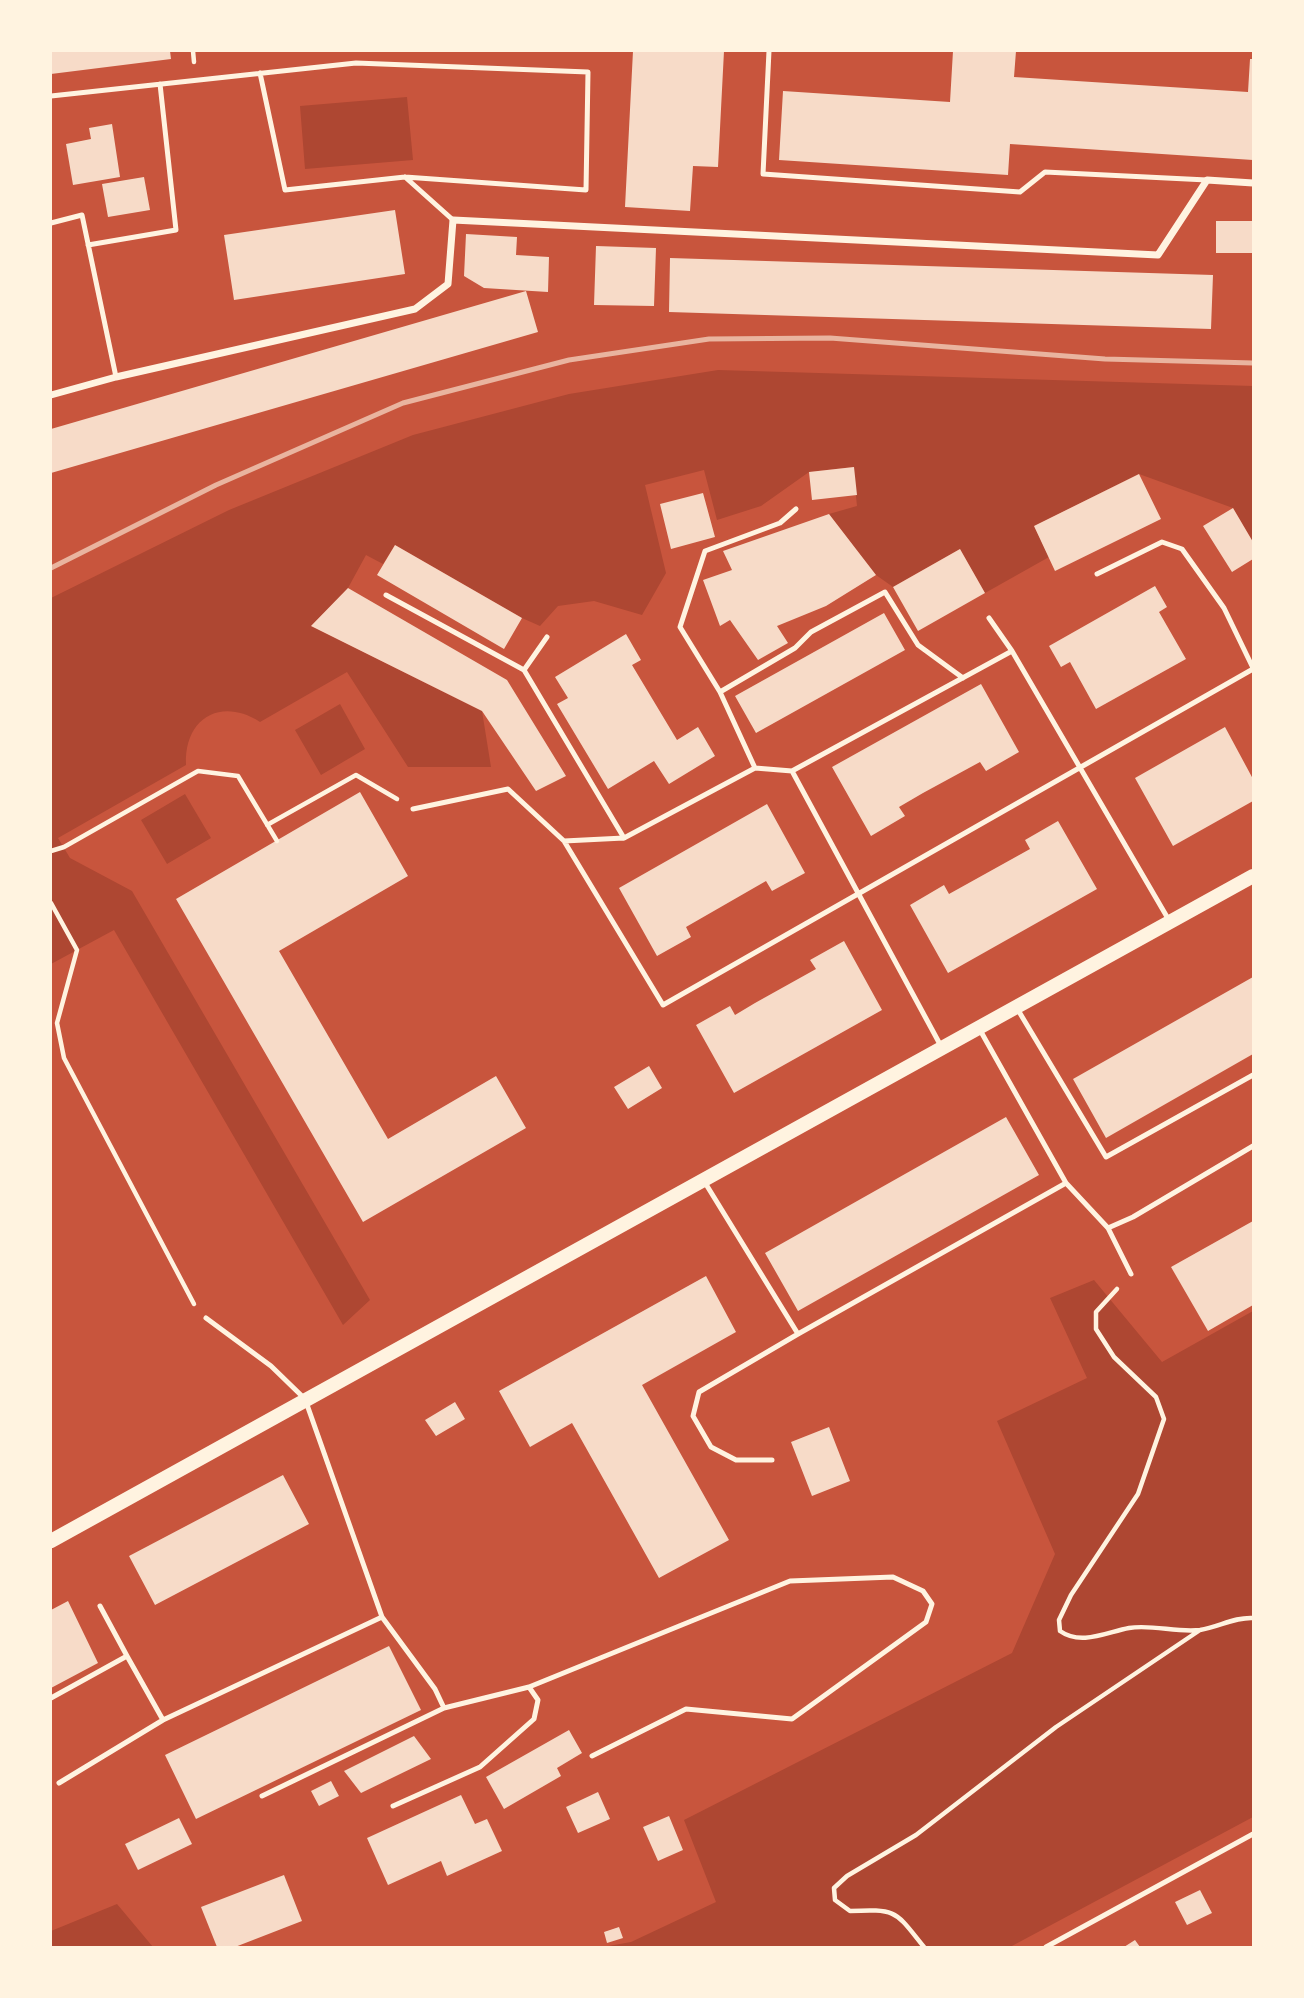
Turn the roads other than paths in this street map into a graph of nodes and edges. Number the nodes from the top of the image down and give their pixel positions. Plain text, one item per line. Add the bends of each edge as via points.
1 (769, 51) edge
2 (260, 74) junction
3 (160, 84) junction
4 (51, 96) edge
5 (405, 177) junction
6 (1207, 180) junction
7 (1253, 183) edge
8 (453, 220) junction
9 (51, 223) edge
10 (88, 245) junction
11 (116, 377) junction
12 (51, 395) edge
13 (796, 509) dead end
14 (1097, 574) dead end
15 (386, 595) dead end
16 (989, 618) dead end
17 (547, 637) dead end
18 (1012, 651) junction
19 (1253, 669) edge
20 (524, 670) junction
21 (963, 678) junction
22 (720, 692) junction
23 (755, 768) junction
24 (1080, 768) junction
25 (792, 771) junction
26 (414, 809) road end
27 (624, 838) junction
28 (564, 841) junction
29 (1253, 876) edge
30 (859, 894) junction
31 (1170, 922) junction
32 (1016, 1007) junction
33 (979, 1027) junction
34 (942, 1048) junction
35 (1253, 1075) edge
36 (1253, 1146) edge
37 (703, 1180) junction
38 (1066, 1183) junction
39 (1108, 1228) junction
40 (1131, 1274) road end
41 (206, 1318) road end
42 (798, 1334) junction
43 (305, 1399) junction
44 (772, 1460) dead end
45 (51, 1541) edge
46 (100, 1606) dead end
47 (382, 1617) junction
48 (127, 1656) junction
49 (529, 1686) junction
50 (51, 1698) edge
51 (444, 1708) junction
52 (163, 1720) junction
53 (592, 1756) dead end
54 (59, 1783) dead end
55 (262, 1796) dead end
56 (393, 1806) dead end
57 (1253, 1834) edge
58 (1046, 1947) edge

1 - 6 lane via 763,174 1020,192 1045,172
2 - 3 lane
2 - 5 lane via 285,190
2 - 5 lane via 356,63 588,72 586,190
3 - 4 lane
3 - 10 lane via 176,230
5 - 8 lane
6 - 7 street
6 - 8 street via 1158,255
8 - 11 street via 448,284 415,309
9 - 10 lane via 82,215
10 - 11 lane
11 - 12 street
13 - 22 lane via 780,523 705,551 680,627
14 - 19 lane via 1162,542 1182,549 1224,608
15 - 20 lane
16 - 18 lane
17 - 20 lane
18 - 21 lane
18 - 24 lane
19 - 24 lane
20 - 27 lane
21 - 22 lane via 918,645 885,592 811,632 795,648
21 - 25 lane
22 - 23 lane
23 - 25 lane
23 - 27 lane
24 - 30 lane
24 - 31 lane
25 - 30 lane
26 - 28 lane via 508,789
27 - 28 lane
28 - 30 lane via 663,1005
29 - 31 main road
30 - 34 lane
31 - 32 main road
32 - 33 main road
32 - 35 lane via 1106,1157
33 - 34 main road
33 - 38 lane
34 - 37 main road
36 - 39 lane
37 - 42 lane
37 - 43 main road
38 - 39 lane
38 - 42 lane
39 - 40 lane
41 - 43 lane via 271,1366
42 - 44 lane via 699,1392 693,1416 711,1447 736,1460
43 - 45 main road
43 - 47 lane
46 - 48 lane
47 - 51 lane
47 - 52 lane
48 - 50 lane
48 - 52 lane
49 - 51 lane
49 - 53 lane via 790,1581 893,1577 923,1591 932,1604 926,1622 792,1719 686,1709
49 - 56 lane via 538,1700 534,1719 480,1767
51 - 55 lane
52 - 54 lane
57 - 58 lane

